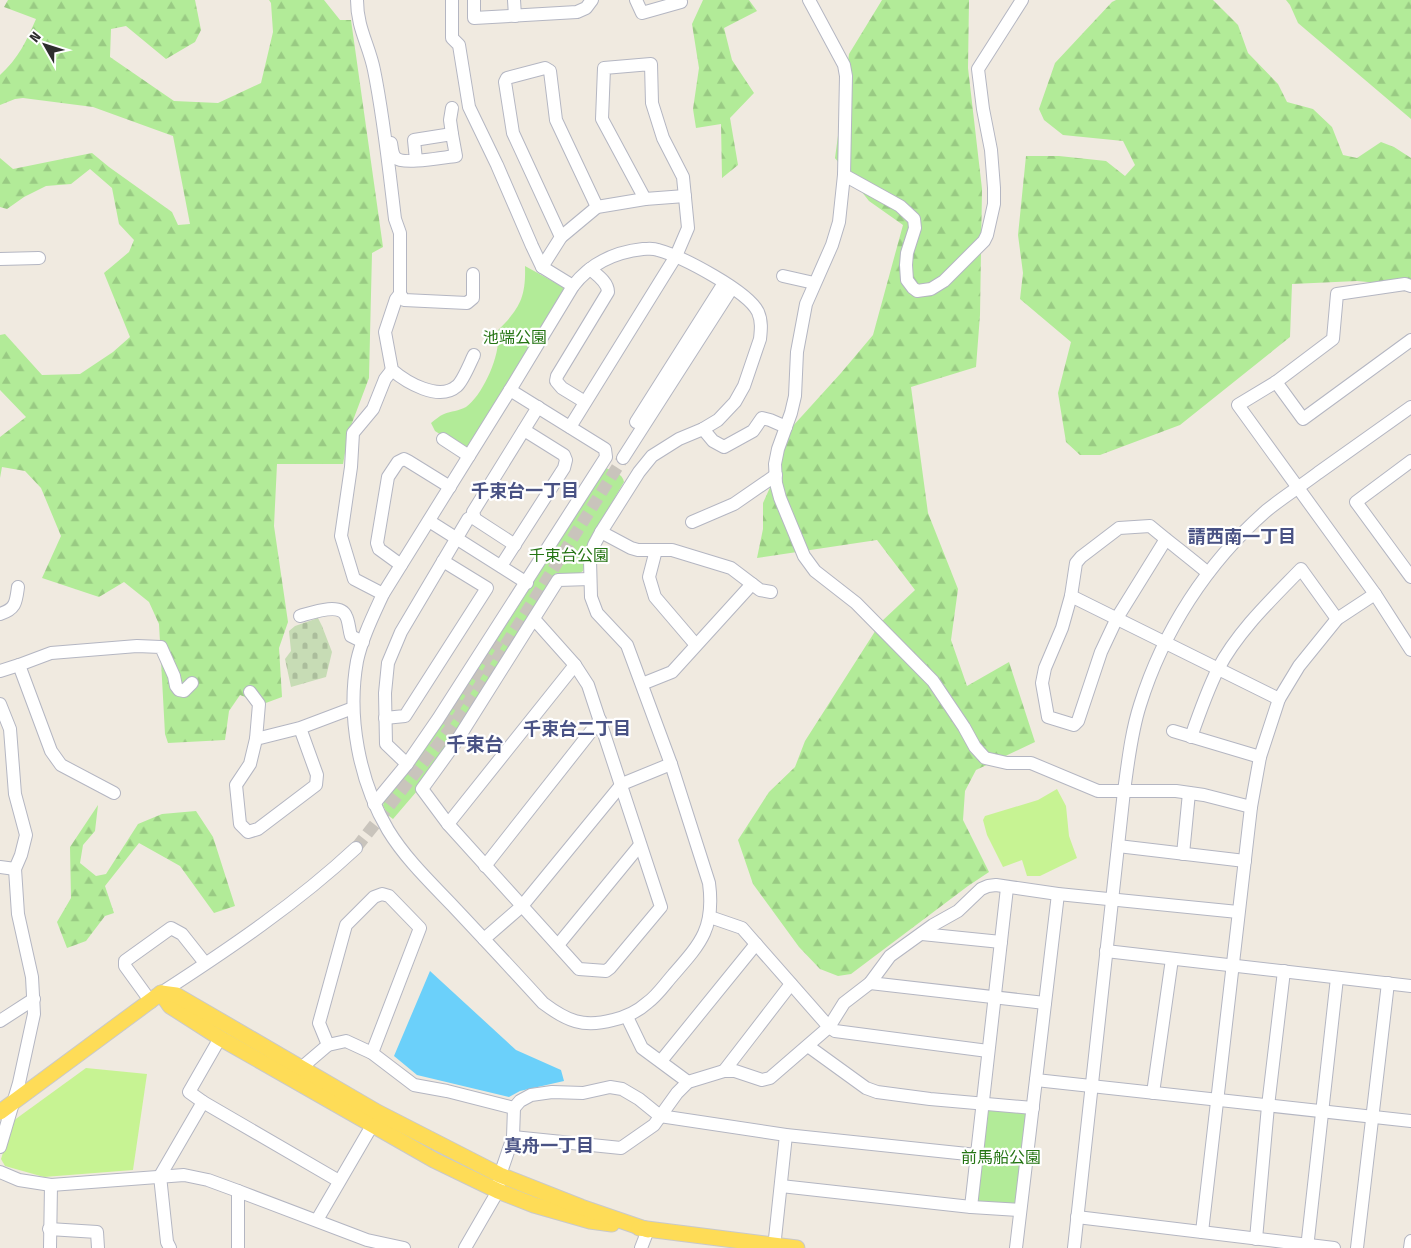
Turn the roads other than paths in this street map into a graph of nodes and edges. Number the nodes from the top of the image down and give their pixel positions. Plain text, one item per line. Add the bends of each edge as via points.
1 (357, 0) edge
2 (452, 0) edge
3 (474, 0) edge
4 (514, 0) edge
5 (556, 0) edge
6 (592, 0) edge
7 (636, 0) edge
8 (680, 0) edge
9 (809, 0) edge
10 (1022, 0) edge
11 (555, 14) junction
12 (515, 16) junction
13 (452, 108) dead end
14 (384, 127) junction
15 (452, 134) junction
16 (416, 160) junction
17 (844, 175) junction
18 (686, 196) junction
19 (644, 199) junction
20 (597, 207) junction
21 (561, 237) junction
22 (676, 256) junction
23 (39, 258) dead end
24 (0, 259) edge
25 (542, 267) junction
26 (590, 269) junction
27 (473, 274) dead end
28 (783, 276) dead end
29 (814, 283) junction
30 (728, 285) junction
31 (573, 286) junction
32 (1411, 286) edge
33 (400, 294) junction
34 (1411, 340) edge
35 (474, 355) dead end
36 (392, 370) junction
37 (1276, 382) junction
38 (510, 390) junction
39 (586, 402) junction
40 (538, 407) junction
41 (1411, 408) edge
42 (786, 427) junction
43 (570, 428) junction
44 (703, 429) junction
45 (524, 430) junction
46 (443, 439) dead end
47 (469, 456) junction
48 (620, 456) tunnel mouth
49 (1411, 462) edge
50 (776, 475) junction
51 (450, 487) junction
52 (1297, 489) junction
53 (473, 516) junction
54 (429, 521) junction
55 (692, 522) dead end
56 (601, 532) junction
57 (456, 538) junction
58 (1166, 539) junction
59 (515, 545) junction
60 (656, 550) junction
61 (443, 561) junction
62 (401, 565) junction
63 (501, 566) junction
64 (1208, 573) junction
65 (1411, 577) edge
66 (590, 579) junction
67 (526, 583) junction
68 (752, 584) junction
69 (18, 587) dead end
70 (771, 592) dead end
71 (383, 594) junction
72 (1374, 594) junction
73 (1071, 596) junction
74 (0, 614) edge
75 (300, 616) dead end
76 (1117, 618) junction
77 (534, 619) junction
78 (1337, 619) junction
79 (363, 642) junction
80 (1165, 642) junction
81 (1409, 643) edge
82 (696, 645) junction
83 (19, 664) junction
84 (575, 665) junction
85 (1219, 668) junction
86 (0, 672) edge
87 (192, 683) dead end
88 (642, 684) junction
89 (250, 692) dead end
90 (1279, 699) junction
91 (0, 704) edge
92 (353, 708) junction
93 (386, 718) junction
94 (600, 720) junction
95 (300, 728) junction
96 (1173, 731) dead end
97 (1191, 737) junction
98 (256, 739) junction
99 (1260, 757) junction
100 (407, 764) junction
101 (671, 764) junction
102 (622, 784) junction
103 (1124, 791) junction
104 (114, 792) dead end
105 (1189, 793) junction
106 (374, 804) junction
107 (1251, 807) junction
108 (448, 824) junction
109 (353, 845) tunnel mouth
110 (640, 845) junction
111 (1118, 846) junction
112 (1183, 854) junction
113 (1245, 861) junction
114 (485, 866) junction
115 (0, 867) edge
116 (15, 869) junction
117 (1007, 888) junction
118 (1058, 894) junction
119 (1112, 899) junction
120 (522, 906) junction
121 (1238, 912) junction
122 (710, 917) junction
123 (922, 934) junction
124 (484, 939) junction
125 (1001, 942) junction
126 (756, 944) junction
127 (558, 945) junction
128 (1106, 951) junction
129 (1172, 958) junction
130 (205, 963) junction
131 (1233, 965) junction
132 (1284, 971) junction
133 (1337, 978) junction
134 (870, 983) junction
135 (1388, 983) junction
136 (791, 984) junction
137 (1411, 986) edge
138 (156, 997) junction
139 (995, 997) junction
140 (34, 999) junction
141 (1045, 1003) junction
142 (627, 1017) junction
143 (0, 1021) edge
144 (829, 1027) junction
145 (220, 1038) junction
146 (328, 1045) junction
147 (808, 1046) junction
148 (988, 1051) junction
149 (372, 1053) junction
150 (661, 1061) junction
151 (301, 1068) junction
152 (724, 1071) junction
153 (1036, 1080) junction
154 (688, 1082) junction
155 (1091, 1087) junction
156 (1154, 1094) junction
157 (1217, 1100) junction
158 (203, 1102) junction
159 (982, 1104) junction
160 (1268, 1106) junction
161 (6, 1108) edge
162 (514, 1108) junction
163 (1032, 1108) junction
164 (1323, 1111) junction
165 (660, 1116) junction
166 (1371, 1116) junction
167 (376, 1119) junction
168 (1411, 1121) edge
169 (786, 1135) junction
170 (513, 1137) junction
171 (0, 1147) edge
172 (977, 1155) junction
173 (0, 1172) edge
174 (500, 1175) junction
175 (160, 1176) junction
176 (339, 1181) junction
177 (51, 1185) junction
178 (780, 1186) junction
179 (238, 1190) junction
180 (498, 1191) junction
181 (971, 1207) junction
182 (1020, 1210) junction
183 (1077, 1217) junction
184 (317, 1220) junction
185 (49, 1229) junction
186 (648, 1230) junction
187 (1202, 1232) junction
188 (1256, 1239) junction
189 (1411, 1241) edge
190 (366, 1244) edge
191 (1307, 1246) edge
192 (774, 1247) edge
193 (50, 1248) edge
194 (98, 1248) edge
195 (170, 1248) edge
196 (238, 1248) edge
197 (404, 1248) edge
198 (465, 1248) edge
199 (641, 1248) edge
200 (797, 1248) edge
201 (1016, 1248) edge
202 (1074, 1248) edge
203 (1334, 1248) edge
204 (1357, 1248) edge
205 (1410, 1248) edge

1 - 14 street via 357,17 374,68
2 - 25 street via 452,38 459,45 469,107
3 - 12 street via 474,18
4 - 12 street
5 - 11 street
6 - 11 street via 577,12
7 - 8 street via 642,13
9 - 17 street via 844,65
10 - 17 street via 978,69 991,150 994,204 988,235 967,260 938,285 917,291 907,280 906,265 915,228 914,219 900,206
11 - 12 street
13 - 15 street
14 - 16 street via 396,158
14 - 33 street via 395,219 400,233
15 - 16 street via 414,140
15 - 16 street via 456,156
17 - 29 street via 839,222
18 - 19 street
18 - 19 street via 683,177 663,138 652,104 651,64 604,68 602,119
18 - 22 street via 688,228
19 - 20 street
20 - 21 street
20 - 21 street via 556,120 550,71 545,68 507,78 513,133
21 - 25 street
22 - 26 street via 656,249 632,250 611,256
22 - 30 street
22 - 39 street
23 - 24 street
25 - 31 street
26 - 31 street
26 - 39 street via 605,283 608,292 556,381 558,386
27 - 33 street via 473,298 468,303 404,300
28 - 29 street
29 - 42 street via 802,321 797,352 796,396
30 - 44 street via 749,300 758,312 760,339 741,394 718,420
30 - 48 street via 665,374
31 - 38 street
32 - 37 street via 1405,284 1337,294 1333,339
33 - 36 street via 385,332
34 - 37 street via 1303,419
35 - 36 street via 457,386 447,391 427,390 405,381
36 - 71 street via 373,409 353,433 341,536 354,579
37 - 52 street via 1238,405
38 - 40 street
38 - 47 street
39 - 43 street
40 - 43 street
40 - 45 street
41 - 52 street
42 - 44 street via 762,418 753,432 724,447 713,441
42 - 50 street via 776,457
43 - 67 street via 605,449 606,457
44 - 56 street via 652,456
45 - 53 street
45 - 59 street via 564,455 566,460
46 - 47 street
47 - 51 street
49 - 65 street via 1356,502
50 - 55 street via 734,504
50 - 103 street via 780,498 809,564 856,603 933,681 985,758 1007,763 1031,763 1098,792
51 - 54 street
51 - 62 street via 404,460 398,462 388,477 377,543 379,550
52 - 64 street via 1267,511
52 - 72 street
53 - 57 street
53 - 59 street
54 - 57 street
54 - 62 street
56 - 60 street via 631,548
56 - 66 street via 590,560
57 - 61 street
57 - 63 street
58 - 64 street
58 - 73 street via 1150,526 1119,528 1076,563
58 - 76 street
59 - 63 street
60 - 68 street via 672,550 731,568
60 - 82 street via 649,577 655,597
61 - 93 street via 401,632 388,663
61 - 93 street via 487,588 406,716
62 - 71 street
63 - 67 street
64 - 80 street
66 - 77 street via 558,580
66 - 88 street via 596,613 627,645
67 - 100 street
68 - 70 street
68 - 82 street
69 - 74 street via 15,604
71 - 79 street
72 - 78 street
72 - 81 street
73 - 76 street
73 - 76 street via 1042,683 1048,717 1074,725 1078,721 1101,652
75 - 79 street via 323,610 341,610 346,614 351,636
76 - 80 street
77 - 84 street
77 - 108 street via 456,742 422,789
78 - 85 street via 1301,570 1262,609
78 - 90 street via 1299,666
79 - 92 street
80 - 85 street
80 - 103 street via 1140,706
82 - 88 street via 672,672
83 - 86 street
83 - 87 street via 51,652 161,647 179,690 184,691
83 - 104 street via 51,751 61,765
84 - 94 street via 588,685
84 - 108 street
85 - 90 street
85 - 97 street
88 - 101 street
89 - 98 street via 259,704
90 - 99 street
91 - 116 street via 10,730 15,794 26,835
92 - 95 street
92 - 106 street via 360,757
93 - 100 street via 386,744
94 - 102 street
94 - 114 street
95 - 98 street
95 - 98 street via 317,775 316,785 248,832 240,824 236,785 250,764
96 - 97 street
97 - 99 street
99 - 107 street
100 - 106 street
101 - 102 street
101 - 122 street via 709,883
102 - 110 street
102 - 120 street
103 - 105 street
103 - 111 street
105 - 107 street
105 - 112 street
106 - 124 street via 404,852
107 - 113 street
108 - 114 street
109 - 130 street via 325,877 289,906
110 - 127 street
110 - 127 street via 661,907 606,971 579,969
111 - 112 street
111 - 119 street
112 - 113 street
113 - 121 street
114 - 120 street
115 - 116 street
116 - 140 street via 18,914
117 - 118 street
117 - 123 street via 988,886 981,889 958,911
117 - 125 street
118 - 119 street
118 - 141 street
119 - 121 street
119 - 128 street
120 - 124 street
120 - 127 street
121 - 131 street
122 - 126 street via 742,928
122 - 142 street via 706,933 696,948 648,1003
123 - 125 street
123 - 134 street via 890,956
124 - 142 street via 542,1003 557,1014 587,1024
125 - 139 street
126 - 136 street
126 - 150 street
128 - 129 street
128 - 155 street
129 - 131 street
129 - 156 street
130 - 138 street
130 - 138 street via 182,934 171,928 125,961 125,966
131 - 132 street
131 - 157 street
132 - 133 street
132 - 160 street
133 - 135 street
133 - 164 street
134 - 139 street
134 - 144 street via 844,1003
135 - 137 street
135 - 166 street
136 - 144 street
136 - 152 street
138 - 145 main road
138 - 151 main road via 176,995
138 - 161 main road
139 - 141 street
139 - 148 street
140 - 143 street
140 - 161 street via 34,1014 19,1083
141 - 153 street
142 - 150 street via 642,1048
144 - 147 street
144 - 148 street via 835,1031
145 - 158 street via 189,1092
145 - 167 main road
146 - 149 street via 346,1041
146 - 149 street via 319,1023 346,926 374,897 382,894 388,896 420,928
146 - 151 street
147 - 152 street via 770,1078 762,1080 735,1071
147 - 159 street via 866,1088 877,1092
148 - 159 street
149 - 162 street via 414,1086
150 - 154 street
151 - 167 main road
152 - 154 street
153 - 155 street
153 - 163 street
154 - 165 street
155 - 156 street
155 - 183 street
156 - 157 street
157 - 160 street
157 - 187 street
158 - 175 street
158 - 176 street
159 - 163 street
159 - 172 street
160 - 164 street
160 - 188 street
161 - 171 street
162 - 165 street via 531,1095 584,1093 610,1086 639,1098
162 - 170 street
163 - 182 street
164 - 166 street
164 - 191 street
165 - 169 street
165 - 170 street via 654,1125 621,1148
166 - 168 street
166 - 204 street
167 - 174 main road
167 - 176 street
167 - 180 main road via 434,1160
169 - 172 street
169 - 178 street
170 - 174 street
172 - 181 street
173 - 177 street via 19,1180
174 - 180 street
174 - 186 main road
175 - 177 street
175 - 179 street via 184,1175
175 - 195 street
176 - 184 street
177 - 185 street
178 - 181 street
178 - 192 street
179 - 184 street
179 - 196 street
180 - 186 main road via 590,1221
180 - 198 street
181 - 182 street
182 - 201 street
183 - 187 street
183 - 202 street
184 - 190 street
185 - 193 street
185 - 194 street via 97,1232
186 - 192 main road
186 - 199 street
187 - 188 street
188 - 191 street
189 - 205 street
190 - 197 street
191 - 203 street
192 - 200 main road

